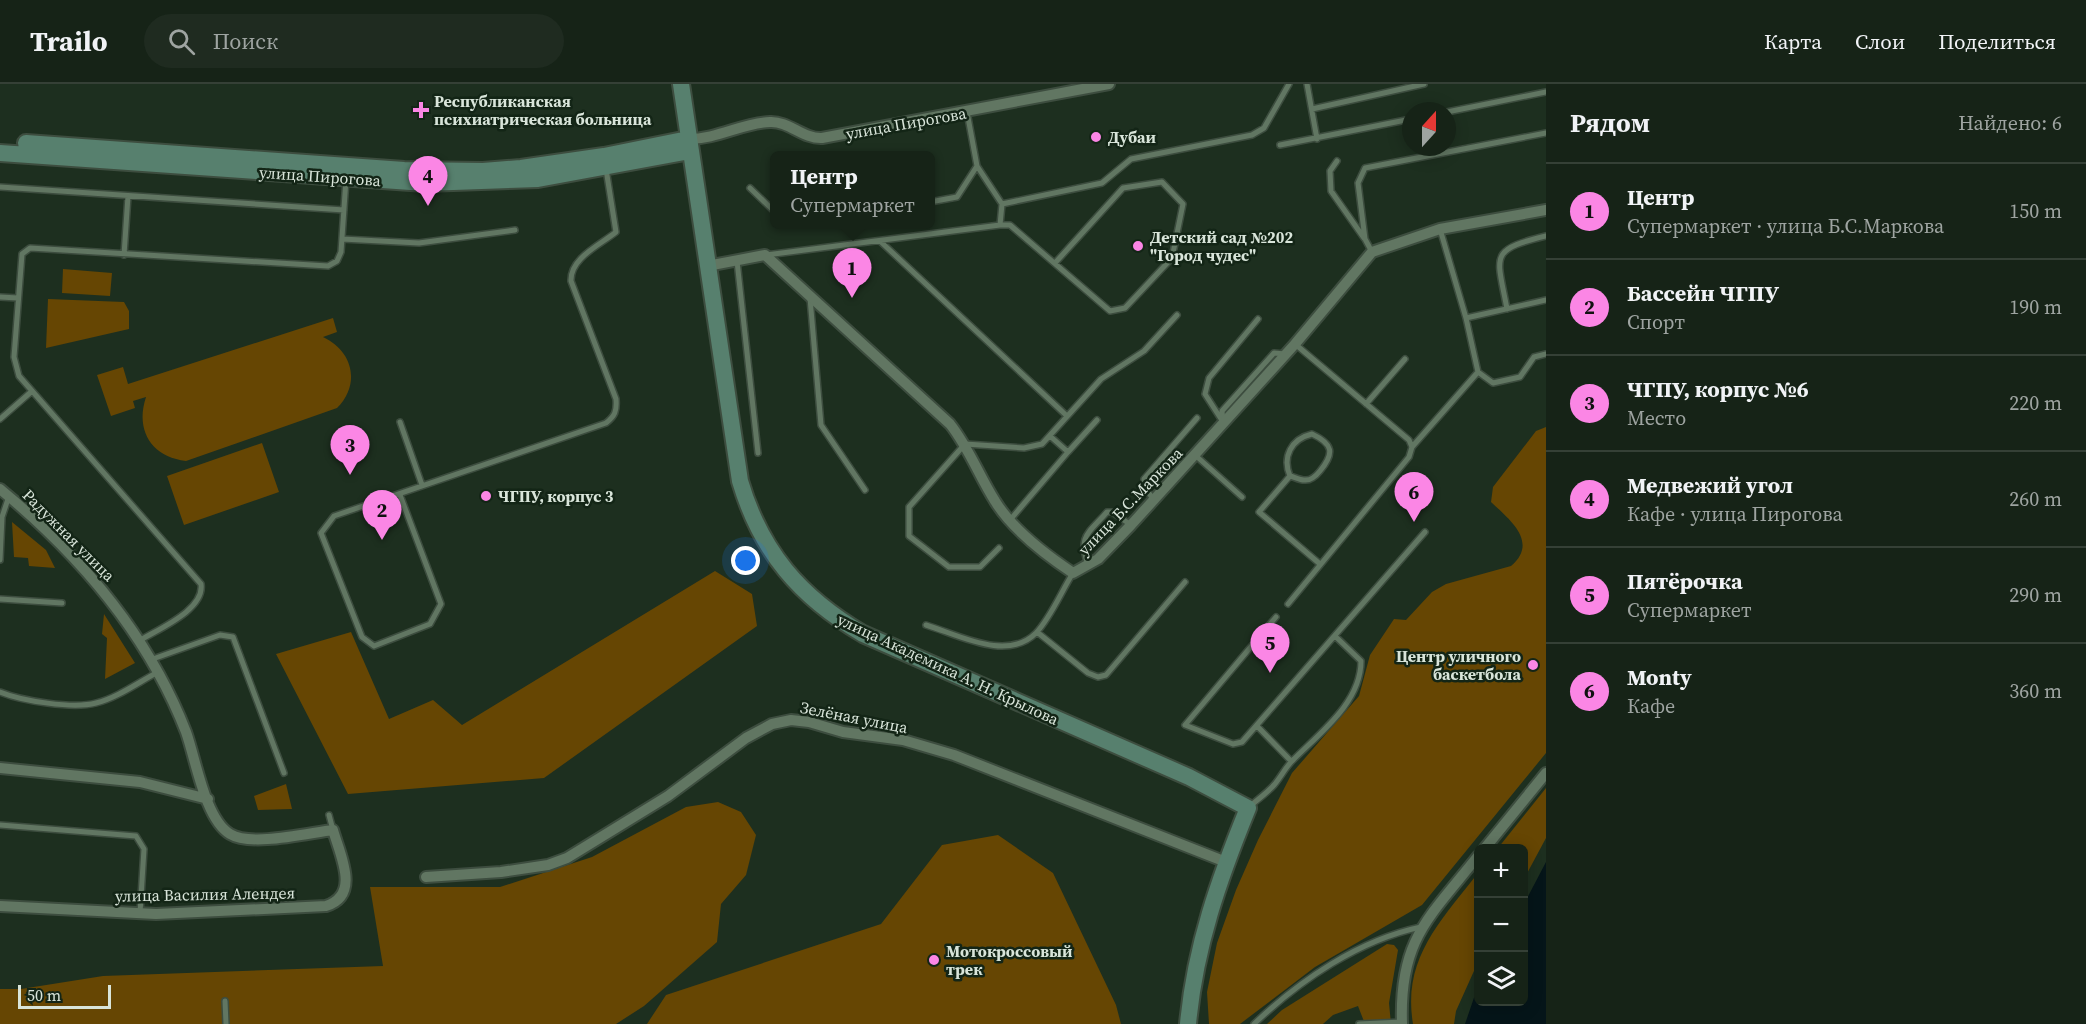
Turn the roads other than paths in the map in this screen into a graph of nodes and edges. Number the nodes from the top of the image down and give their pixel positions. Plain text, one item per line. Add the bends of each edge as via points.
1 (681, 84) edge
2 (1109, 84) edge
3 (1289, 84) edge
4 (1307, 84) edge
5 (1424, 84) edge
6 (1546, 92) edge
7 (1312, 109) junction
8 (1456, 110) edge
9 (967, 112) junction
10 (1402, 121) edge
11 (1546, 133) edge
12 (1317, 139) junction
13 (0, 141) edge
14 (689, 145) junction
15 (1281, 145) dead end
16 (0, 153) edge
17 (1337, 161) dead end
18 (977, 166) junction
19 (606, 168) junction
20 (346, 172) junction
21 (0, 187) edge
22 (750, 188) dead end
23 (128, 196) junction
24 (935, 201) edge
25 (1002, 204) junction
26 (770, 207) edge
27 (344, 210) junction
28 (1546, 210) edge
29 (1000, 225) junction
30 (1440, 229) junction
31 (515, 230) dead end
32 (1546, 236) edge
33 (342, 239) junction
34 (1365, 239) junction
35 (880, 241) junction
36 (1372, 252) junction
37 (124, 255) junction
38 (765, 255) junction
39 (736, 261) junction
40 (1055, 263) junction
41 (707, 266) junction
42 (0, 297) edge
43 (18, 298) junction
44 (810, 298) junction
45 (1546, 300) edge
46 (1507, 309) junction
47 (1177, 315) dead end
48 (1466, 318) junction
49 (1258, 319) dead end
50 (1295, 344) junction
51 (1546, 354) edge
52 (1405, 359) dead end
53 (1478, 372) junction
54 (31, 392) junction
55 (1366, 404) junction
56 (1067, 416) junction
57 (1197, 418) dead end
58 (0, 419) edge
59 (1097, 420) dead end
60 (400, 422) dead end
61 (1223, 423) junction
62 (1050, 436) junction
63 (965, 444) junction
64 (1412, 447) junction
65 (1068, 452) junction
66 (758, 453) dead end
67 (1195, 455) junction
68 (1290, 476) junction
69 (422, 485) junction
70 (0, 489) edge
71 (866, 490) dead end
72 (400, 495) junction
73 (9, 496) junction
74 (1242, 497) dead end
75 (1154, 500) junction
76 (1010, 520) junction
77 (1131, 525) junction
78 (1425, 532) dead end
79 (999, 548) dead end
80 (0, 560) edge
81 (1320, 564) junction
82 (1088, 567) junction
83 (1073, 573) junction
84 (1185, 582) dead end
85 (0, 599) edge
86 (62, 603) dead end
87 (1288, 604) dead end
88 (1276, 617) dead end
89 (926, 625) dead end
90 (1037, 632) junction
91 (1335, 636) junction
92 (139, 640) junction
93 (150, 660) junction
94 (158, 672) junction
95 (0, 692) edge
96 (1257, 726) junction
97 (1292, 760) junction
98 (0, 768) edge
99 (284, 773) dead end
100 (1546, 773) edge
101 (208, 799) junction
102 (1248, 808) junction
103 (329, 815) dead end
104 (0, 825) edge
105 (333, 830) junction
106 (1489, 844) edge
107 (1226, 862) junction
108 (1474, 862) edge
109 (426, 877) dead end
110 (0, 906) edge
111 (140, 913) junction
112 (1421, 927) junction
113 (225, 1001) dead end
114 (1402, 1023) edge
115 (226, 1024) edge
116 (1188, 1024) edge
117 (1254, 1024) edge
118 (1359, 1024) edge

1 - 14 main road, улица Академика А. Н. Крылова
2 - 9 street, улица Пирогова
3 - 25 lane via 1264,128 1252,135 1131,159 1102,183
4 - 7 lane
5 - 7 lane
6 - 8 lane
7 - 12 lane
9 - 14 street, улица Пирогова via 813,139 782,123 769,122
9 - 18 lane
10 - 12 lane
11 - 34 lane via 1365,168 1358,183
12 - 15 lane
13 - 20 main road, улица Пирогова
14 - 19 main road, улица Пирогова
14 - 20 main road, улица Пирогова via 512,169
14 - 41 main road, улица Академика А. Н. Крылова
16 - 20 main road, улица Пирогова
17 - 34 lane via 1330,171 1331,191
18 - 24 lane via 957,197
18 - 25 lane
19 - 20 main road, улица Пирогова via 483,183 425,183
19 - 69 lane via 616,232 575,263 571,281 616,399 614,417
20 - 27 lane
21 - 23 lane
22 - 26 lane
23 - 27 lane
23 - 37 lane
25 - 29 lane
27 - 33 lane
28 - 30 street
29 - 35 lane
29 - 40 lane via 1010,225
30 - 36 street
30 - 48 lane
31 - 33 lane via 420,243
32 - 46 lane via 1511,244 1502,253 1500,266
33 - 37 lane via 340,256 328,266
34 - 36 lane
35 - 38 lane
35 - 56 lane
36 - 50 street, улица Б.С.Маркова
37 - 43 lane via 27,249 21,257
38 - 39 street
38 - 44 street, улица Б.С.Маркова
39 - 41 street
39 - 66 lane
40 - 40 lane via 1110,310 1125,308 1172,258 1183,204 1162,182 1123,188
41 - 102 main road, улица Академика А. Н. Крылова via 734,452 746,501 762,538 807,596 863,634 1189,777
42 - 43 lane
43 - 54 lane via 14,364
44 - 63 street, улица Б.С.Маркова via 950,424
44 - 71 lane via 821,425
45 - 46 lane
46 - 48 lane
47 - 56 lane via 1144,351 1101,379
48 - 53 lane
49 - 61 lane via 1209,378 1205,394
50 - 55 lane
50 - 61 street, улица Б.С.Маркова
51 - 53 lane via 1534,357 1520,377 1493,383
52 - 55 lane
53 - 64 lane
54 - 58 lane
54 - 92 lane via 201,584 201,596 194,607
55 - 64 lane via 1409,440
56 - 62 lane
57 - 75 lane via 1144,479
59 - 65 lane
60 - 69 lane
61 - 67 street, улица Б.С.Маркова
62 - 63 lane via 1042,444 1024,448
62 - 65 lane
63 - 76 street, улица Б.С.Маркова via 995,502
63 - 79 lane via 909,507 909,536 949,567 980,567
64 - 81 lane via 1409,457
65 - 76 lane
67 - 74 lane
67 - 75 street, улица Б.С.Маркова
68 - 68 lane via 1305,481 1314,478 1329,460 1330,451 1324,440 1312,434 1302,436 1287,453 1285,464
68 - 81 lane via 1259,512
69 - 72 lane
70 - 73 street, Радужная улица
72 - 72 lane via 441,604 430,624 374,646 362,637 321,533 334,516
73 - 80 lane via 2,517
73 - 92 street, Радужная улица via 105,590
75 - 77 street, улица Б.С.Маркова
76 - 83 street, улица Б.С.Маркова
77 - 82 street, улица Б.С.Маркова
77 - 82 lane via 1107,512 1084,540 1082,547
78 - 91 lane
81 - 87 lane
82 - 83 street, улица Б.С.Маркова
83 - 90 lane
84 - 90 lane via 1106,675 1088,673
85 - 86 lane
88 - 96 lane via 1185,725 1233,744 1242,742
89 - 90 lane via 1000,647 1020,644
91 - 96 lane
91 - 97 lane via 1361,661 1361,676 1336,717
92 - 93 street, Радужная улица
93 - 94 street, Радужная улица
93 - 99 lane via 220,635 233,637
94 - 95 lane via 90,704 19,699
94 - 101 street, Радужная улица via 184,729
96 - 97 lane
97 - 102 lane via 1272,787
98 - 101 street via 130,781
100 - 106 street
101 - 105 street, Радужная улица via 216,821 237,838 253,840
102 - 107 main road
103 - 105 lane
104 - 111 lane via 136,836 144,849
105 - 111 street, улица Василия Алендея via 347,881 337,901 326,906
107 - 109 street, Зелёная улица via 954,755 903,740 791,720 772,724 746,738 668,796 567,858 501,872
107 - 116 main road via 1198,952
108 - 112 street
110 - 111 street, улица Василия Алендея
112 - 114 street via 1405,970
112 - 117 lane via 1385,936 1345,956 1277,1002
113 - 115 lane
114 - 118 lane

